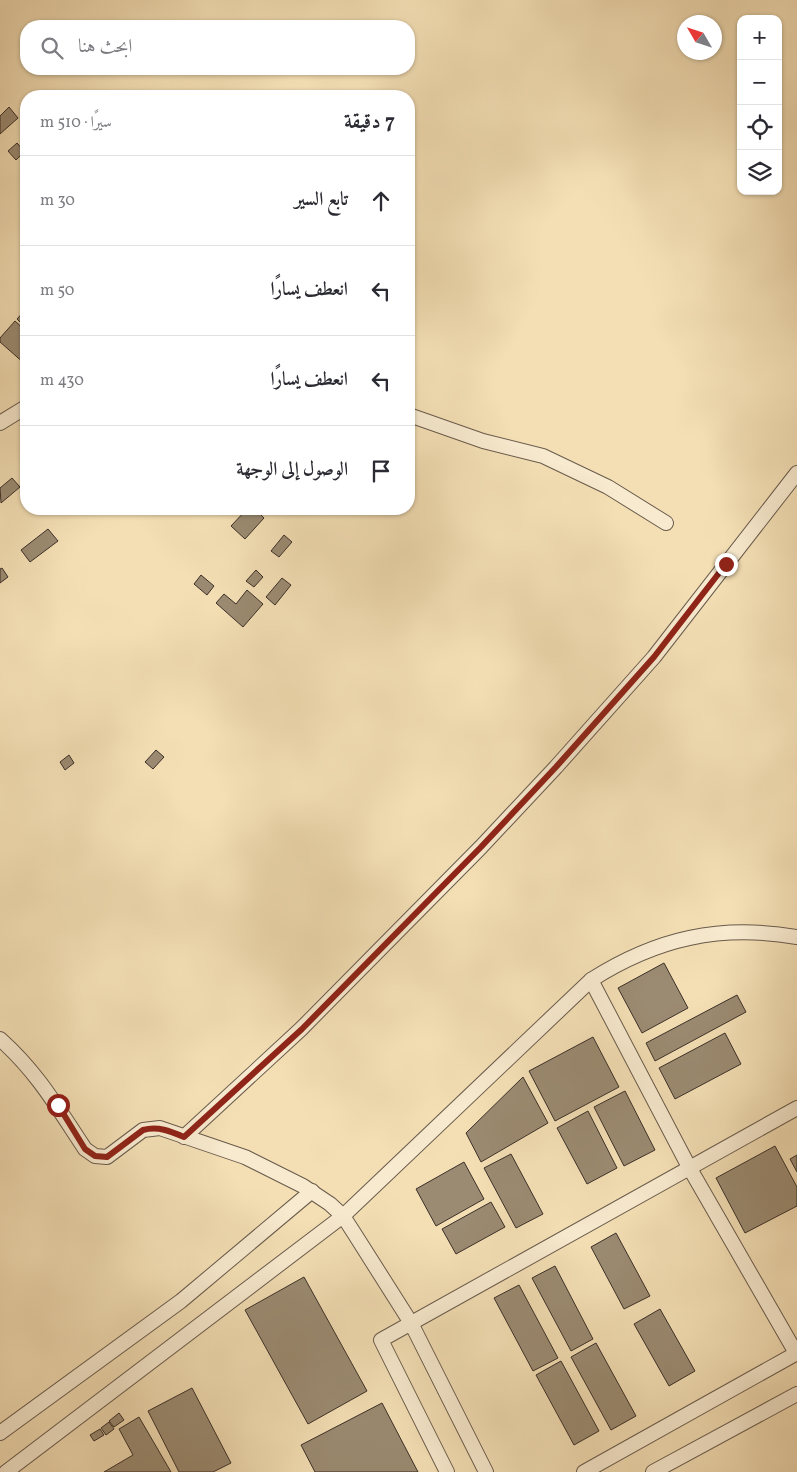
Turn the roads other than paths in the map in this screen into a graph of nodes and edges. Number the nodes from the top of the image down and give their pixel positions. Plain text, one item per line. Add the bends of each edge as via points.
1 (20, 411) edge
2 (415, 417) edge
3 (0, 423) edge
4 (797, 472) edge
5 (666, 523) dead end
6 (797, 937) edge
7 (591, 980) junction
8 (0, 1038) edge
9 (797, 1108) edge
10 (184, 1137) junction
11 (689, 1167) junction
12 (312, 1192) junction
13 (343, 1216) junction
14 (410, 1323) junction
15 (797, 1353) edge
16 (797, 1394) edge
17 (0, 1433) edge
18 (6, 1472) edge
19 (447, 1472) edge
20 (486, 1472) edge
21 (584, 1472) edge
22 (653, 1472) edge

1 - 3 street
2 - 5 street via 484,441 543,456 608,487
4 - 10 street via 654,657 556,767 302,1029
6 - 7 street via 746,931 692,936 640,953
7 - 11 street
7 - 13 street
8 - 10 street via 40,1080 85,1149 95,1156 107,1157 148,1128 165,1129
9 - 11 street
10 - 12 street via 245,1157
11 - 14 street
11 - 15 street
12 - 13 street
12 - 17 street via 181,1300
13 - 14 street
13 - 18 street
14 - 19 street via 381,1340
14 - 20 street
15 - 21 street
16 - 22 street

